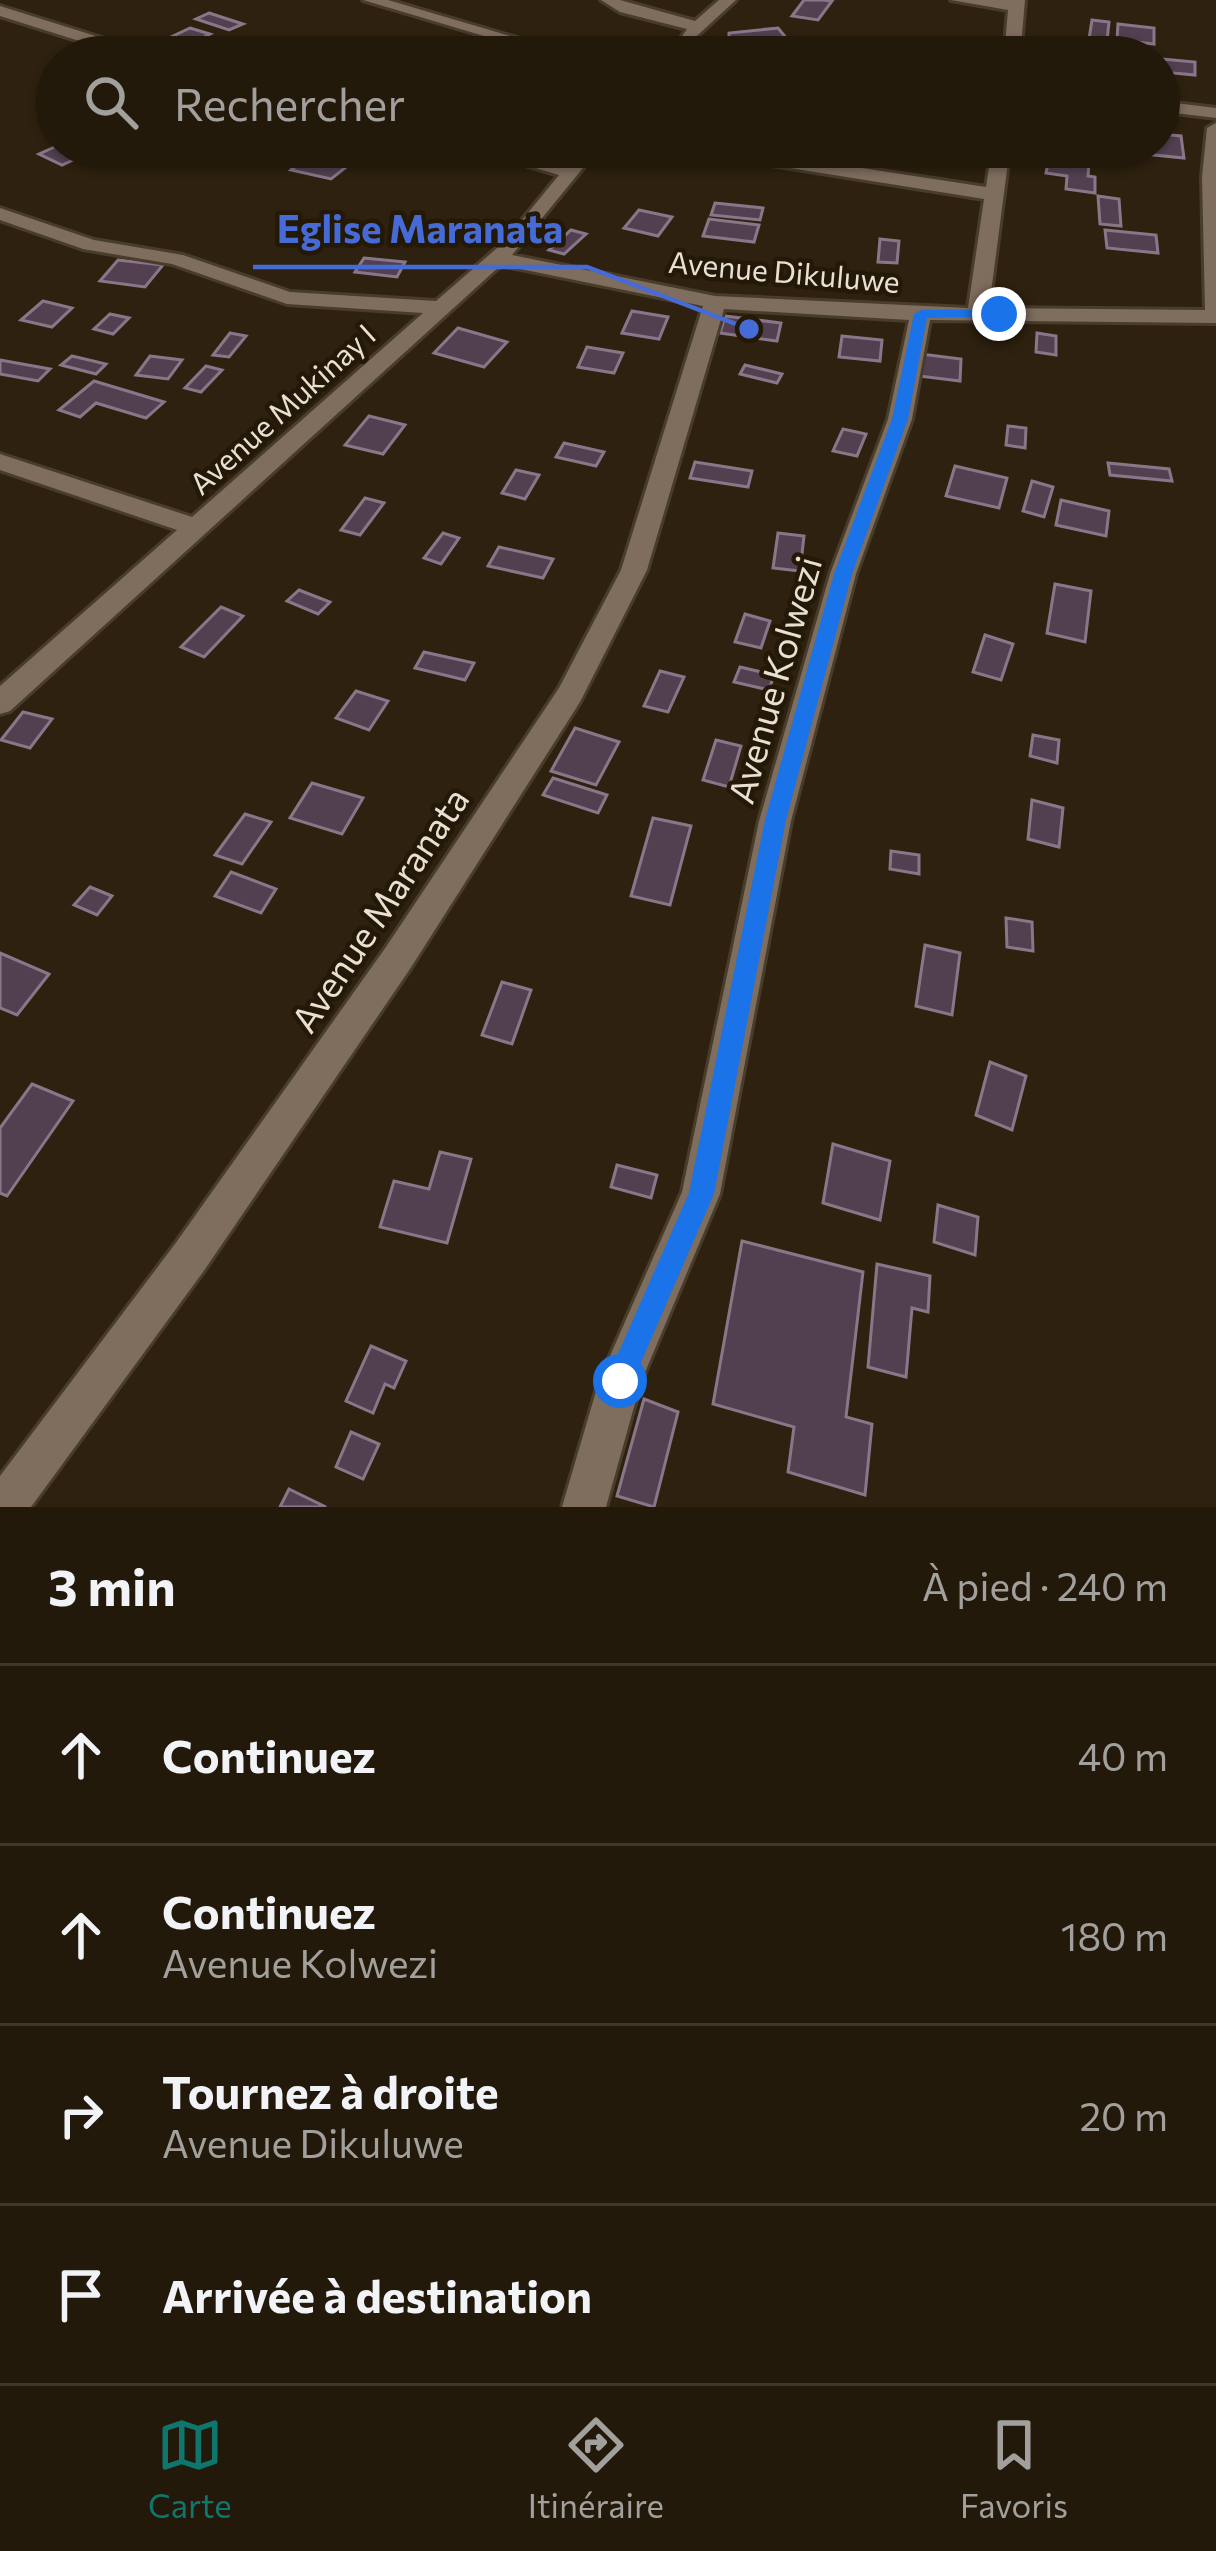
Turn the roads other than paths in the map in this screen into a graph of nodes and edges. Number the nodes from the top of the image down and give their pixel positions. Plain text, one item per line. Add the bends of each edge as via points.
1 (371, 0) edge
2 (609, 0) edge
3 (728, 0) edge
4 (958, 0) edge
5 (1016, 3) edge
6 (0, 11) edge
7 (699, 27) junction
8 (80, 36) edge
9 (499, 36) edge
10 (689, 36) edge
11 (1014, 36) edge
12 (1180, 109) edge
13 (1216, 113) edge
14 (1216, 128) edge
15 (555, 168) edge
16 (574, 168) edge
17 (825, 168) edge
18 (997, 168) edge
19 (571, 172) junction
20 (992, 194) junction
21 (0, 214) edge
22 (495, 258) junction
23 (715, 302) junction
24 (442, 308) junction
25 (978, 313) junction
26 (921, 314) junction
27 (1216, 317) edge
28 (0, 462) edge
29 (197, 528) junction
30 (0, 704) edge
31 (4, 1507) edge
32 (584, 1507) edge

1 - 9 street
2 - 7 street
3 - 7 street
4 - 5 street
5 - 11 street
6 - 8 street
7 - 10 street
12 - 13 street
14 - 27 street
15 - 19 street
16 - 19 street, Avenue Mukinay I
17 - 20 street
18 - 20 street
19 - 22 street, Avenue Mukinay I
20 - 25 street
21 - 24 street via 90,245 176,259 286,298
22 - 23 street, Avenue Dikuluwe
22 - 24 street, Avenue Mukinay I
23 - 26 street, Avenue Dikuluwe
23 - 31 street, Avenue Maranata via 634,570 570,694 398,958
24 - 29 street, Avenue Mukinay I
25 - 26 street, Avenue Dikuluwe
25 - 27 street, Avenue Dikuluwe
26 - 32 street, Avenue Kolwezi via 900,419 843,574 776,820 701,1194 620,1381
28 - 29 street
29 - 30 street, Avenue Mukinay I

